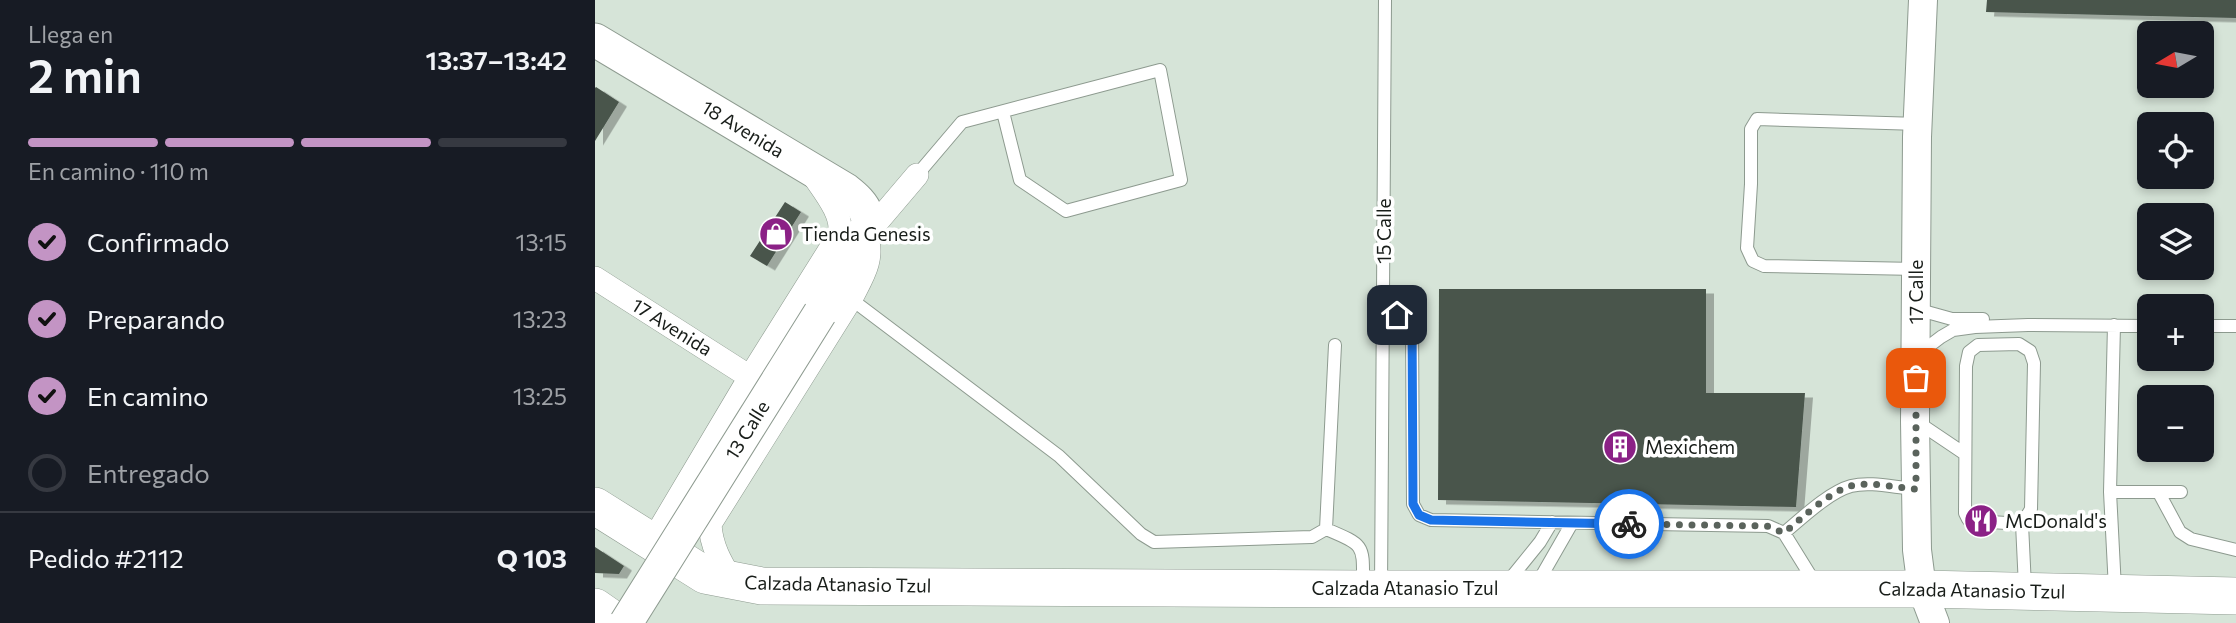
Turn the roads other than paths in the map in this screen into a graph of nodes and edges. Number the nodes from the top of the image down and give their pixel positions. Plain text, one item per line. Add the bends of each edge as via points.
1 (1385, 0) edge
2 (1923, 0) edge
3 (595, 40) edge
4 (1003, 112) junction
5 (1919, 124) junction
6 (810, 170) junction
7 (917, 175) joint
8 (866, 235) junction
9 (1917, 269) junction
10 (595, 278) edge
11 (852, 299) junction
12 (1916, 309) junction
13 (1384, 315) junction
14 (2028, 325) junction
15 (2114, 325) junction
16 (2137, 326) edge
17 (2214, 326) edge
18 (2236, 326) edge
19 (1335, 345) dead end
20 (1916, 356) junction
21 (750, 377) junction
22 (1915, 421) junction
23 (1965, 454) junction
24 (1916, 489) junction
25 (2110, 492) junction
26 (2181, 492) dead end
27 (2159, 493) junction
28 (595, 506) edge
29 (1552, 522) junction
30 (1573, 523) junction
31 (2022, 524) junction
32 (1326, 529) junction
33 (1784, 533) junction
34 (652, 542) junction
35 (2236, 550) edge
36 (732, 581) junction
37 (1519, 588) junction
38 (1372, 589) junction
39 (1818, 589) junction
40 (1922, 589) junction
41 (2025, 591) junction
42 (2115, 593) junction
43 (2236, 596) edge
44 (610, 618) edge
45 (1935, 623) edge

1 - 13 lane, 15 Calle
2 - 5 street, 17 Calle
3 - 6 main road, 18 Avenida
4 - 4 lane via 1160,70 1181,180 1066,211 1020,180
4 - 7 lane via 962,122
5 - 9 street, 17 Calle
5 - 9 lane via 1757,119 1751,129 1747,248 1753,261 1764,266
6 - 8 main road, 18 Avenida via 858,199 868,216
6 - 21 street, 13 Calle via 841,228
7 - 8 street, 13 Calle
8 - 11 street, 13 Calle via 869,264
8 - 44 main road, 13 Calle, bridge via 820,313
9 - 12 street, 17 Calle
10 - 21 street, 17 Avenida
11 - 32 lane via 1059,456 1154,542 1312,537
11 - 36 street, 13 Calle via 711,524 719,560
12 - 14 lane via 1952,319 2010,319
12 - 20 street, 17 Calle
13 - 29 lane via 1412,321 1413,504 1419,515 1431,520
13 - 38 lane, 15 Calle
14 - 15 lane
14 - 20 lane via 1953,330
15 - 16 lane
15 - 25 lane
17 - 18 lane
19 - 32 lane
20 - 22 street, 17 Calle
21 - 34 street, 13 Calle
22 - 23 lane
22 - 24 street, 17 Calle
23 - 31 lane via 1968,519
23 - 31 lane via 1969,352 1978,345 2019,344 2030,351 2034,363 2031,509
24 - 33 lane via 1851,486
24 - 40 street, 17 Calle
25 - 27 lane
25 - 42 lane
26 - 27 lane
27 - 35 lane via 2180,531
28 - 34 main road, Calzada Atanasio Tzul
29 - 30 lane
29 - 37 lane
30 - 33 lane via 1767,526
30 - 37 lane
31 - 41 lane
32 - 38 lane via 1356,542 1363,550
33 - 39 lane
34 - 36 main road, Calzada Atanasio Tzul via 705,575
36 - 38 main road, Calzada Atanasio Tzul via 762,586
37 - 38 main road, Calzada Atanasio Tzul
37 - 39 main road, Calzada Atanasio Tzul
39 - 40 main road, Calzada Atanasio Tzul
40 - 41 main road, Calzada Atanasio Tzul
40 - 45 street, 17 Calle
41 - 42 main road, Calzada Atanasio Tzul
42 - 43 main road, Calzada Atanasio Tzul

